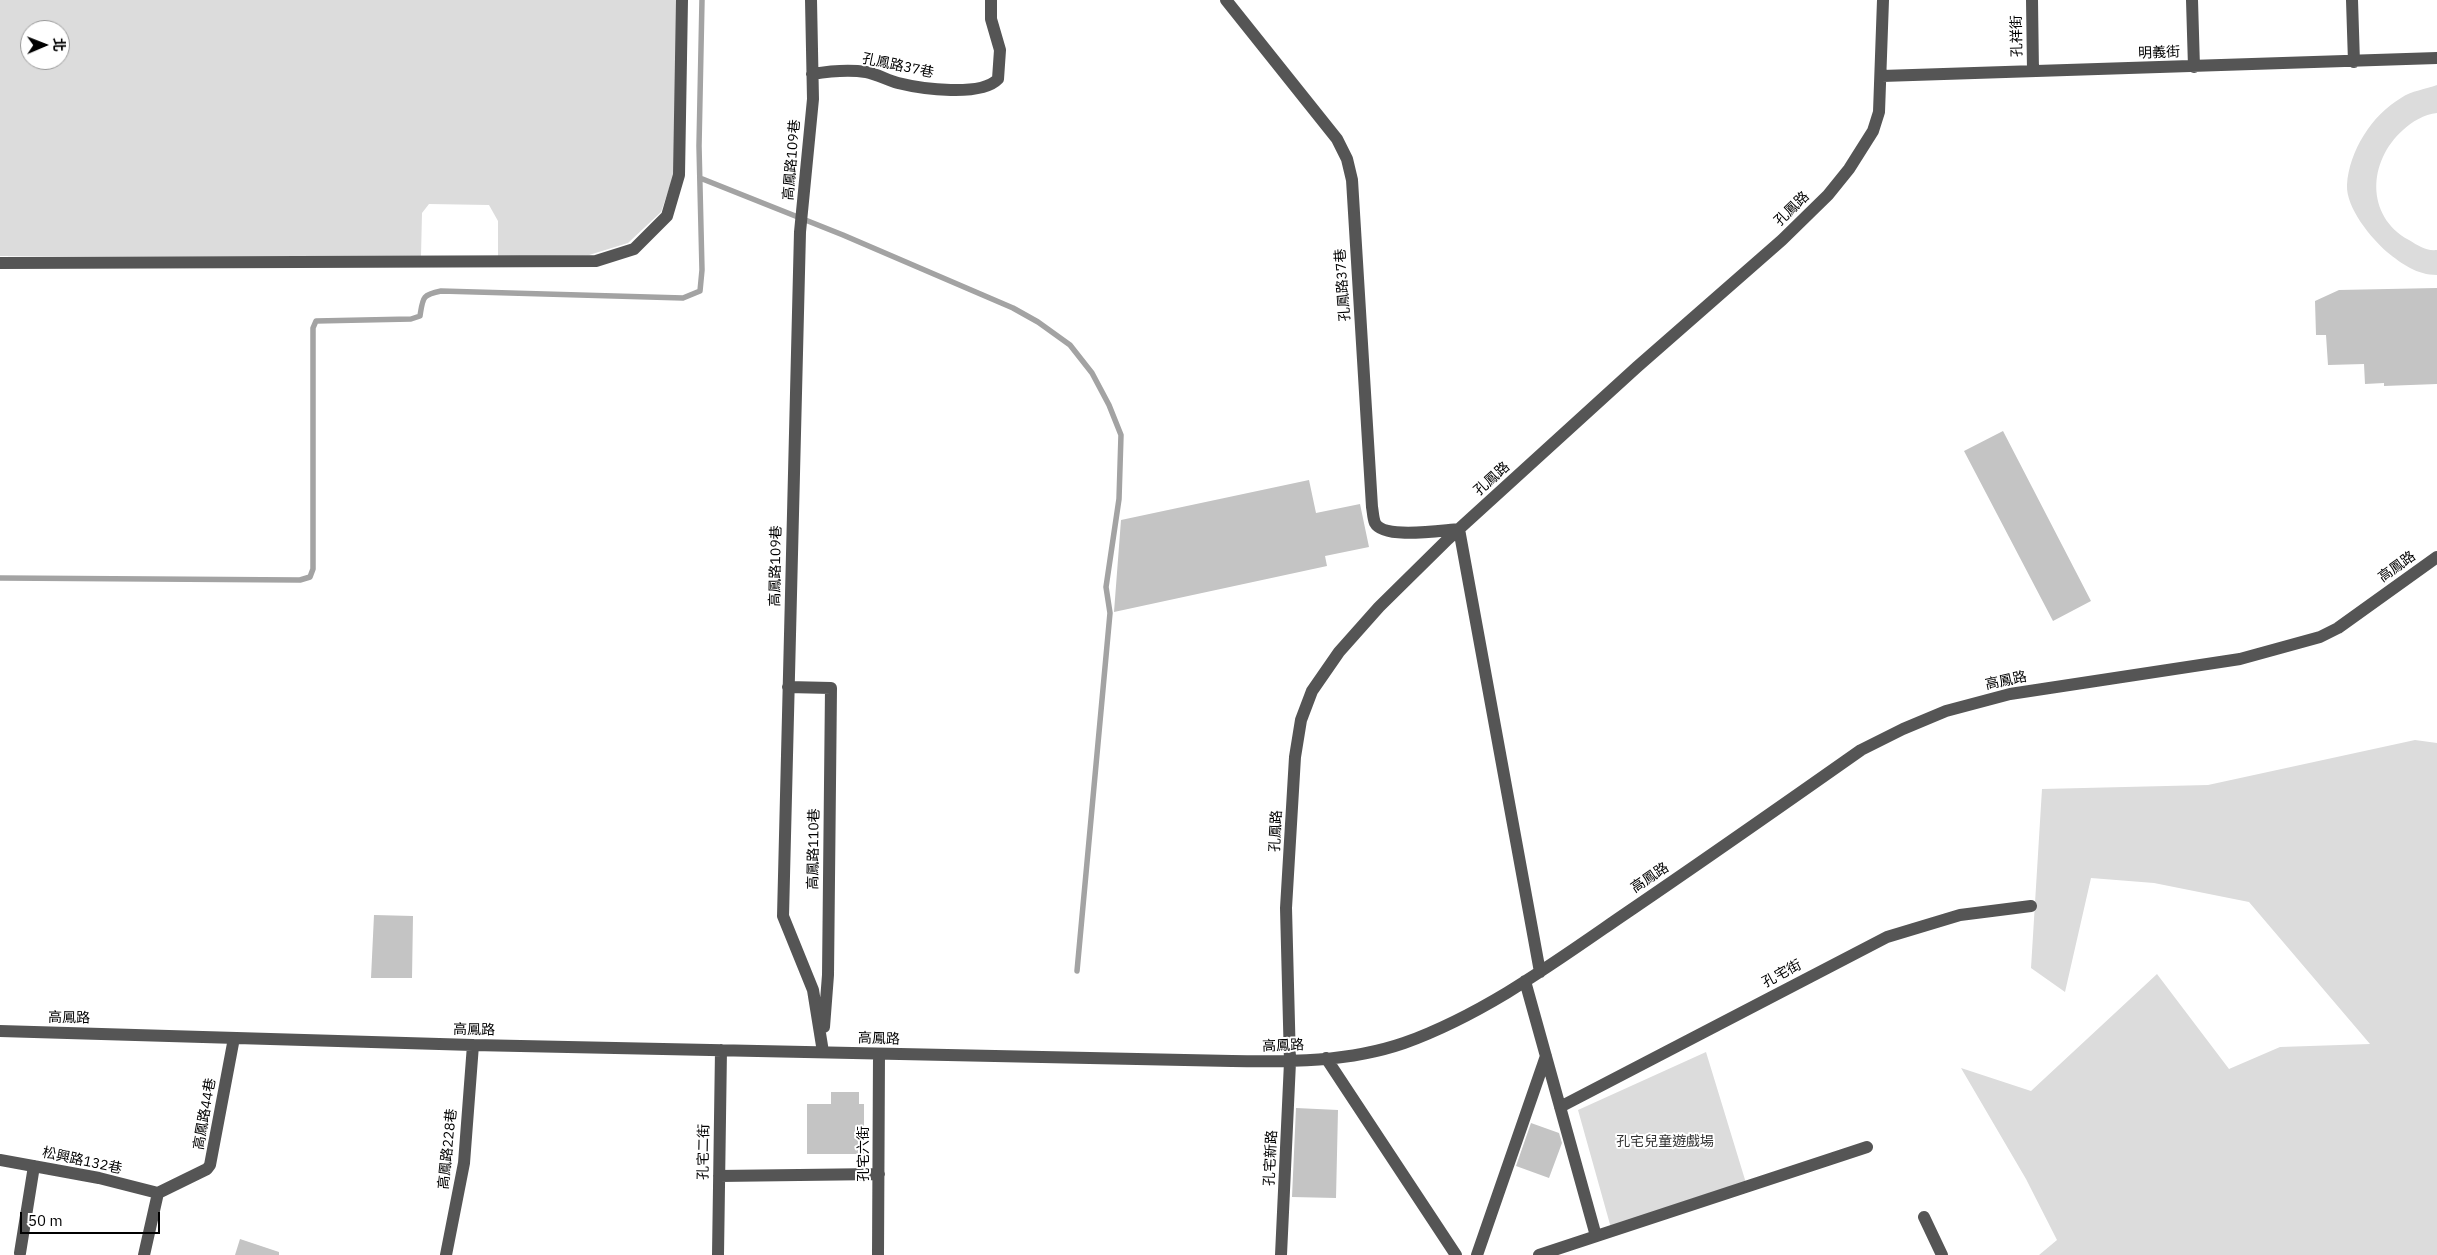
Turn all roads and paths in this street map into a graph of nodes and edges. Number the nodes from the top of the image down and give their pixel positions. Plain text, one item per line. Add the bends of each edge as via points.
1 (682, 0) edge
2 (811, 0) edge
3 (991, 0) edge
4 (1226, 0) edge
5 (1883, 0) edge
6 (2032, 0) edge
7 (2192, 0) edge
8 (2352, 0) edge
9 (2437, 58) edge
10 (2354, 62) junction
11 (2194, 67) junction
12 (2033, 71) junction
13 (812, 74) junction
14 (1882, 76) junction
15 (0, 263) edge
16 (1459, 529) junction
17 (2437, 557) edge
18 (788, 688) junction
19 (2031, 906) dead end
20 (1540, 972) junction
21 (1525, 981) junction
22 (0, 1032) edge
23 (234, 1038) junction
24 (473, 1045) junction
25 (721, 1050) junction
26 (823, 1052) junction
27 (879, 1054) junction
28 (1546, 1056) junction
29 (1326, 1058) junction
30 (1290, 1062) junction
31 (1560, 1107) junction
32 (1867, 1146) dead end
33 (0, 1160) edge
34 (34, 1166) junction
35 (879, 1174) junction
36 (719, 1176) junction
37 (158, 1193) junction
38 (1924, 1217) dead end
39 (1596, 1236) junction
40 (20, 1253) dead end
41 (144, 1255) edge
42 (446, 1255) edge
43 (718, 1255) edge
44 (878, 1255) edge
45 (1281, 1255) edge
46 (1456, 1255) edge
47 (1477, 1255) edge
48 (1540, 1255) edge
49 (1942, 1255) edge

1 - 15 street via 679,175 667,216 634,249 596,261
2 - 13 street
3 - 13 street, 孔鳳路37巷 via 991,19 1000,50 998,79 993,84 980,88 936,89 898,83 867,72 840,70
4 - 16 street, 孔鳳路37巷 via 1337,139 1347,159 1352,180 1372,507 1376,523 1393,532
5 - 14 street, 孔鳳路
6 - 12 street, 孔祥街
7 - 11 street
8 - 10 street
9 - 10 street, 明義街
10 - 11 street, 明義街
11 - 12 street, 明義街
12 - 14 street, 明義街
13 - 18 street, 高鳳路109巷 via 813,99 800,232
14 - 16 street, 孔鳳路 via 1873,131 1862,152 1828,195
16 - 20 street
16 - 30 street, 孔鳳路 via 1378,607 1339,652 1312,691 1301,720 1295,757 1286,908
17 - 20 street, 高鳳路 via 2338,628 2298,644 2240,659 2010,694 1946,711 1903,729 1860,750
18 - 26 street, 高鳳路109巷 via 783,916 813,990
18 - 26 street, 高鳳路110巷 via 831,688 828,975
19 - 31 street, 孔宅街 via 1960,915 1887,937
20 - 21 street, 高鳳路
21 - 28 street
21 - 29 street, 高鳳路 via 1449,1024 1403,1043 1366,1053
22 - 23 street, 高鳳路
23 - 24 street, 高鳳路
23 - 37 street, 高鳳路44巷 via 210,1164 207,1170
24 - 25 street, 高鳳路
24 - 42 street, 高鳳路228巷 via 464,1163
25 - 26 street, 高鳳路
25 - 36 street, 孔宅二街
26 - 27 street, 高鳳路
27 - 30 street, 高鳳路
27 - 35 street, 孔宅六街
28 - 31 street
28 - 47 street
29 - 30 street, 高鳳路
29 - 46 street
30 - 45 street, 孔宅新路
31 - 39 street
32 - 39 street
33 - 34 street, 松興路132巷
34 - 37 street, 松興路132巷
34 - 40 street
35 - 36 street
35 - 44 street, 孔宅六街
36 - 43 street, 孔宅二街
37 - 41 street
38 - 49 street
39 - 48 street

